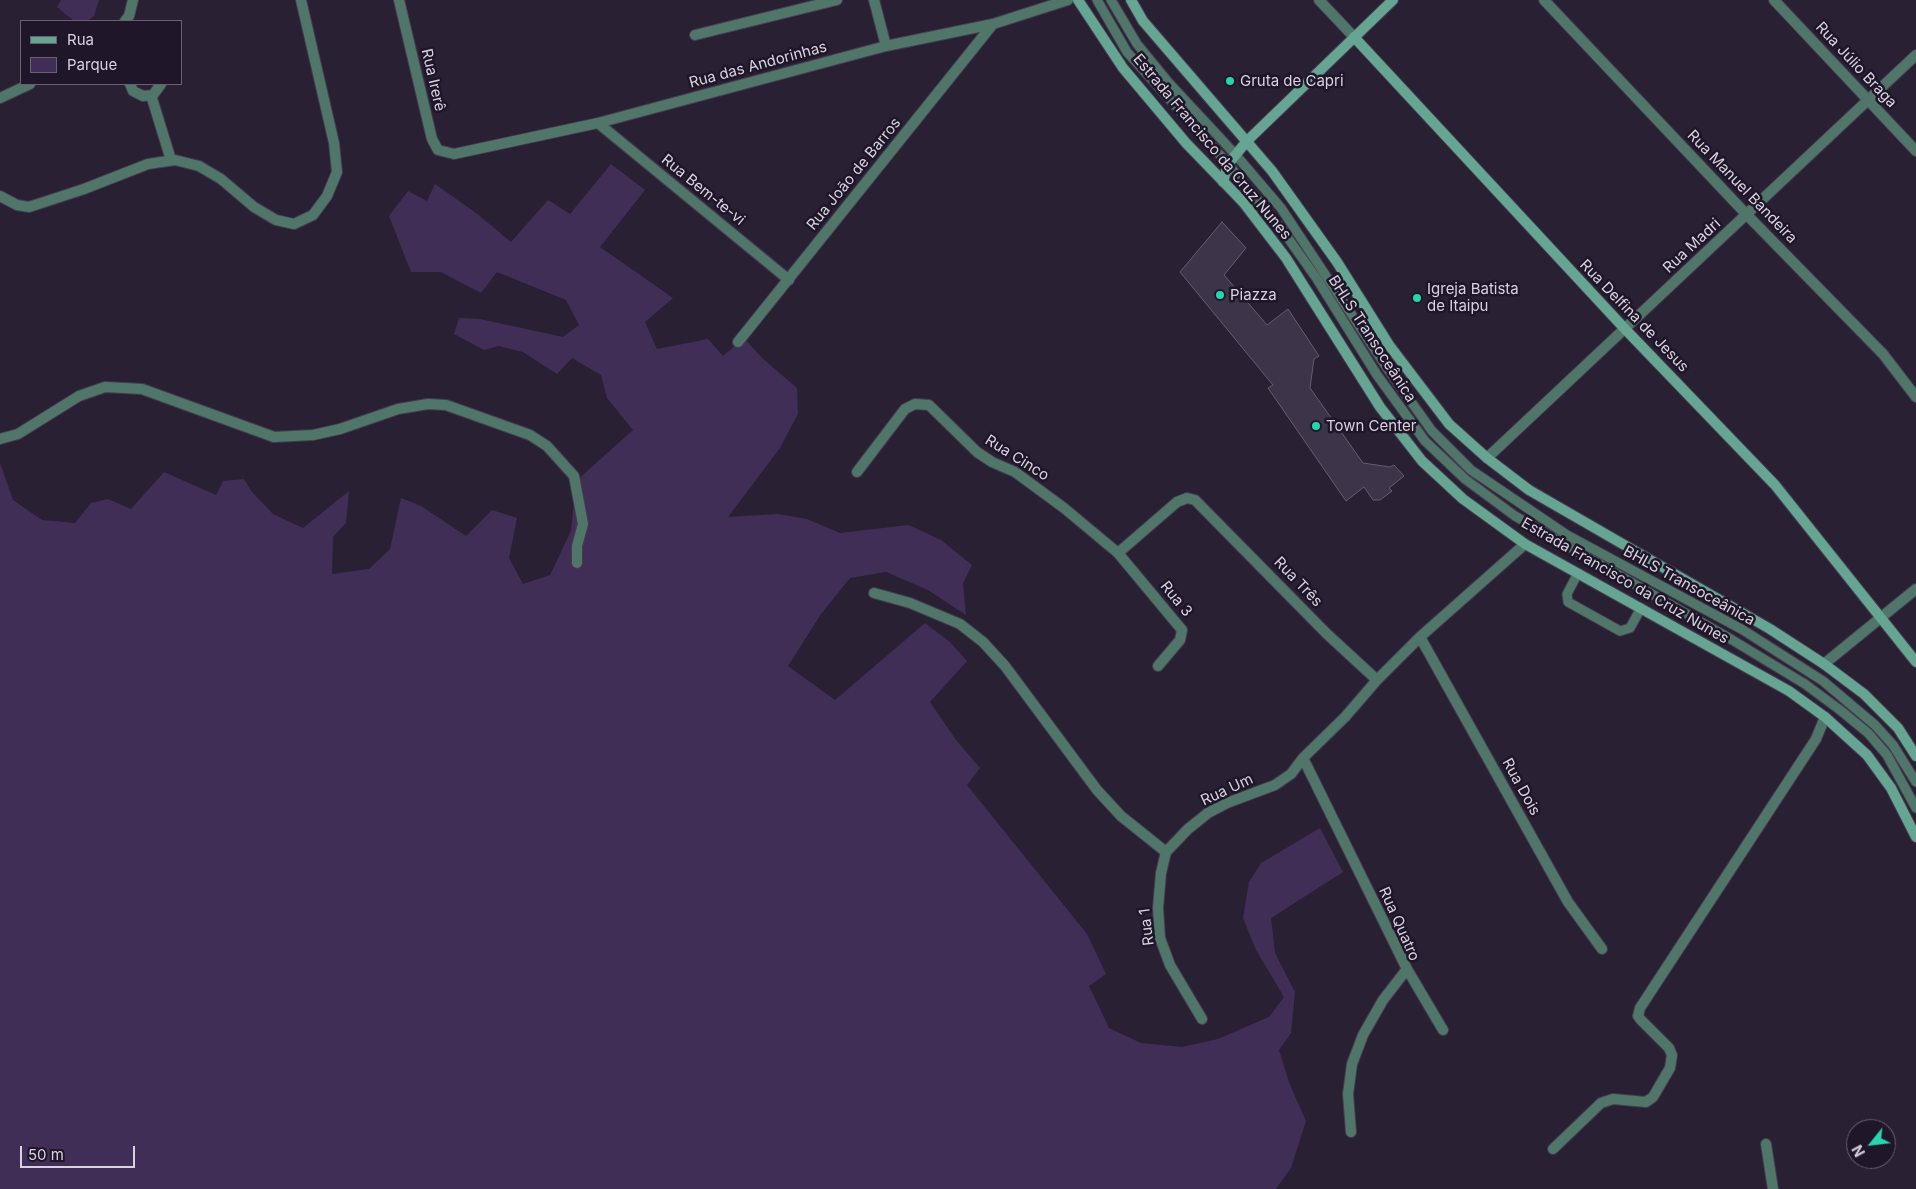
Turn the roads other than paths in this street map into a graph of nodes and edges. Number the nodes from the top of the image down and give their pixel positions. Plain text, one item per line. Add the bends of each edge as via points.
1 (133, 0) edge
2 (301, 0) edge
3 (399, 0) edge
4 (837, 0) edge
5 (874, 0) edge
6 (1068, 0) edge
7 (1078, 0) edge
8 (1097, 0) edge
9 (1111, 0) edge
10 (1131, 0) edge
11 (1319, 0) edge
12 (1393, 0) edge
13 (1544, 0) edge
14 (1774, 0) edge
15 (125, 20) edge
16 (993, 24) junction
17 (695, 35) dead end
18 (1354, 37) junction
19 (886, 46) junction
20 (1916, 54) edge
21 (28, 85) edge
22 (131, 85) edge
23 (160, 85) edge
24 (151, 96) junction
25 (0, 98) edge
26 (1869, 101) junction
27 (598, 123) junction
28 (1247, 141) junction
29 (1916, 151) edge
30 (454, 154) joint
31 (1235, 154) junction
32 (171, 160) junction
33 (1228, 164) junction
34 (1223, 182) junction
35 (0, 196) edge
36 (1747, 215) junction
37 (789, 280) junction
38 (1625, 329) junction
39 (738, 342) dead end
40 (1916, 397) edge
41 (0, 438) edge
42 (1487, 458) junction
43 (857, 472) dead end
44 (1525, 544) junction
45 (1118, 553) junction
46 (577, 563) dead end
47 (1578, 573) junction
48 (1916, 589) edge
49 (874, 593) dead end
50 (1641, 608) junction
51 (1880, 618) junction
52 (1420, 637) junction
53 (1916, 662) edge
54 (1824, 664) junction
55 (1158, 666) dead end
56 (1377, 680) junction
57 (1826, 717) junction
58 (1916, 756) edge
59 (1302, 758) junction
60 (1916, 782) edge
61 (1916, 808) edge
62 (1916, 837) edge
63 (1166, 852) junction
64 (1602, 948) dead end
65 (1407, 969) junction
66 (1202, 1019) dead end
67 (1443, 1030) dead end
68 (1351, 1132) dead end
69 (1766, 1144) dead end
70 (1554, 1149) dead end
71 (1773, 1189) edge

1 - 15 street
2 - 32 street via 334,143 337,172 327,196 313,215 294,224 276,220 199,166
3 - 30 street, Rua Irerê via 432,140 438,150
4 - 17 street
5 - 19 street
6 - 16 street, Rua das Andorinhas
7 - 34 main road, Estrada Francisco da Cruz Nunes via 1123,68
8 - 33 lane, BHLS Transoceânica via 1127,52
9 - 31 lane, BHLS Transoceânica via 1137,44
10 - 28 main road, Estrada Francisco da Cruz Nunes via 1144,21
11 - 18 street, Rua Delfina de Jesus
12 - 18 main road
13 - 36 street, Rua Manuel Bandeira
14 - 26 street, Rua Júlio Braga
16 - 19 street, Rua das Andorinhas
16 - 37 street, Rua João de Barros
18 - 28 main road
18 - 38 main road, Rua Delfina de Jesus
19 - 27 street, Rua das Andorinhas
20 - 26 street, Rua Madri
21 - 25 street
22 - 24 street via 138,95
23 - 24 street
24 - 32 street
26 - 29 street, Rua Júlio Braga
26 - 36 street, Rua Madri
27 - 30 street, Rua das Andorinhas
27 - 37 street, Rua Bem-te-vi
28 - 31 main road
28 - 42 main road, Estrada Francisco da Cruz Nunes via 1337,262 1389,345 1449,424
31 - 33 main road
31 - 60 lane, BHLS Transoceânica via 1281,208 1432,432 1471,470 1567,535 1743,630 1823,681 1874,725 1892,745
32 - 35 street via 148,164 29,207
33 - 34 main road
33 - 61 lane, BHLS Transoceânica via 1283,231 1377,375 1425,441 1465,479 1516,516 1805,684 1868,734 1887,755
34 - 44 main road, Estrada Francisco da Cruz Nunes via 1243,202 1286,258 1380,407 1422,461 1463,499
36 - 38 street, Rua Madri
36 - 40 street, Rua Manuel Bandeira via 1883,354
37 - 39 street, Rua João de Barros
38 - 42 street, Rua Madri
38 - 51 main road, Rua Delfina de Jesus via 1775,486
41 - 46 street via 18,434 79,396 105,387 142,389 274,437 313,435 398,409 446,405 530,435 547,446 574,476 583,524 577,546
42 - 54 main road, Estrada Francisco da Cruz Nunes via 1528,490 1770,628
43 - 45 street, Rua Cinco via 905,409 922,403 936,410 977,452 1015,472
44 - 47 main road, Estrada Francisco da Cruz Nunes
44 - 52 street, Rua Um
45 - 55 street, Rua 3 via 1182,630 1180,640
45 - 56 street, Rua Três via 1177,502 1187,498 1200,503 1327,634
47 - 50 main road, Estrada Francisco da Cruz Nunes
47 - 50 lane via 1566,599 1577,607 1620,630 1630,628
48 - 51 street
49 - 63 street via 910,603 960,624 983,642 1005,666 1097,790 1121,816
50 - 57 main road, Estrada Francisco da Cruz Nunes via 1789,691
51 - 53 main road, Rua Delfina de Jesus
51 - 54 street
52 - 56 street, Rua Um
52 - 64 street, Rua Dois via 1568,902
54 - 58 main road, Estrada Francisco da Cruz Nunes via 1864,694 1898,728
56 - 59 street, Rua Um via 1345,717
57 - 62 main road, Estrada Francisco da Cruz Nunes via 1868,755 1891,788
57 - 70 street via 1816,739 1640,1008 1638,1016 1672,1055 1670,1068 1653,1097 1646,1102 1612,1099 1601,1103
59 - 63 street, Rua Um via 1291,774 1275,785 1208,813
59 - 65 street, Rua Quatro
63 - 66 street, Rua 1 via 1158,908 1160,938 1170,965
65 - 67 street
65 - 68 street, Rua Quatro via 1383,1000 1363,1035 1352,1064 1348,1094
69 - 71 street

